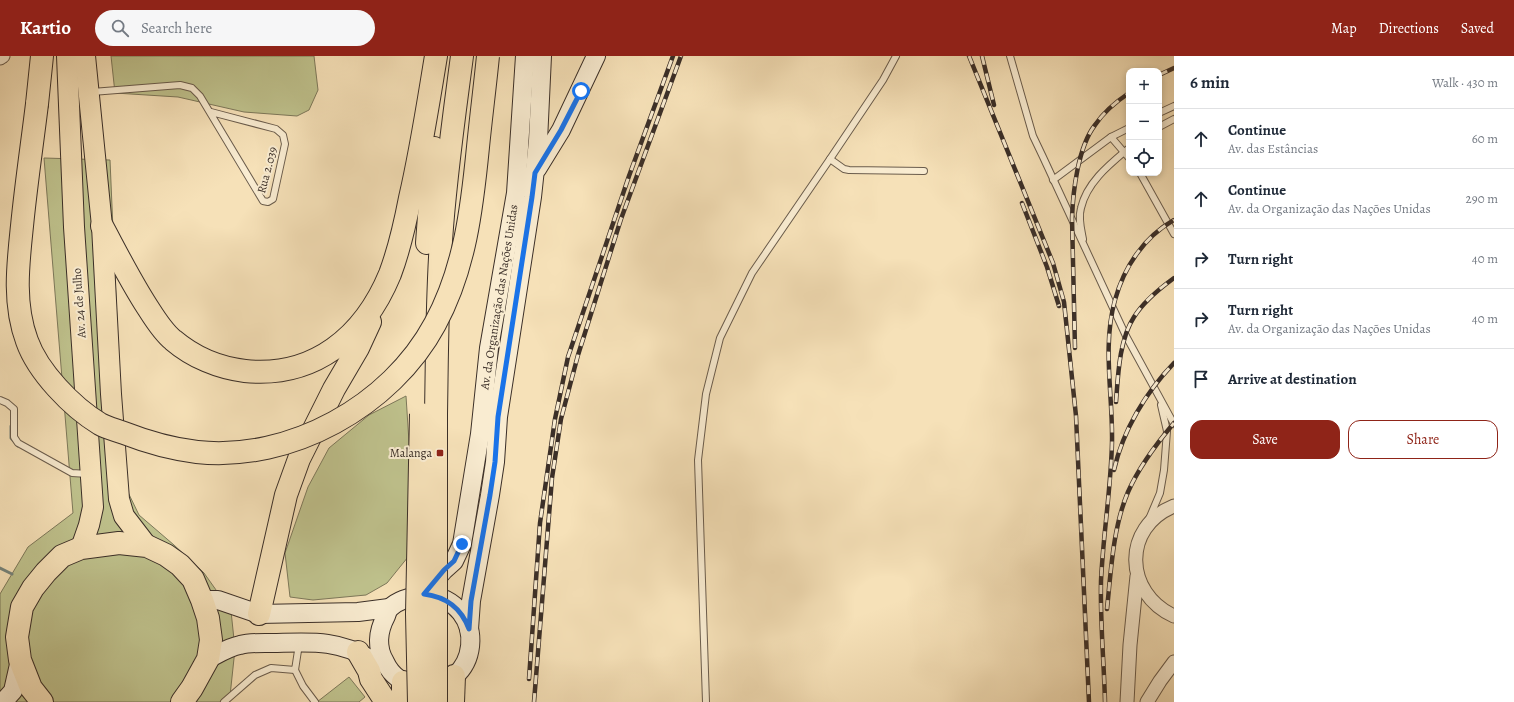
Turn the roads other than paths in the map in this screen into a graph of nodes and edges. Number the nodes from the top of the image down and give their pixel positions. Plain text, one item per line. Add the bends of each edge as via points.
1 (3, 56) edge
2 (42, 56) edge
3 (67, 56) edge
4 (85, 56) edge
5 (436, 56) edge
6 (445, 56) edge
7 (462, 56) edge
8 (488, 56) edge
9 (525, 56) edge
10 (542, 56) edge
11 (596, 56) edge
12 (896, 56) edge
13 (1010, 56) edge
14 (0, 58) edge
15 (88, 92) junction
16 (1174, 106) edge
17 (211, 112) junction
18 (1162, 112) edge
19 (1174, 119) edge
20 (1162, 125) edge
21 (1126, 130) edge
22 (1111, 137) junction
23 (1126, 150) edge
24 (830, 159) junction
25 (924, 171) dead end
26 (535, 173) junction
27 (1142, 176) edge
28 (1053, 180) junction
29 (102, 219) junction
30 (1174, 234) edge
31 (1087, 254) junction
32 (378, 298) junction
33 (1159, 398) junction
34 (0, 400) edge
35 (429, 414) junction
36 (1174, 424) edge
37 (90, 474) junction
38 (1174, 506) edge
39 (1143, 532) junction
40 (147, 546) junction
41 (81, 548) junction
42 (1137, 574) junction
43 (424, 594) junction
44 (202, 600) junction
45 (389, 608) junction
46 (259, 614) junction
47 (1174, 616) edge
48 (469, 629) junction
49 (299, 642) junction
50 (358, 652) junction
51 (208, 659) junction
52 (20, 660) junction
53 (1174, 662) edge
54 (295, 670) junction
55 (454, 676) junction
56 (399, 685) edge
57 (3, 702) edge
58 (42, 702) edge
59 (182, 702) edge
60 (224, 702) edge
61 (315, 702) edge
62 (386, 702) edge
63 (419, 702) edge
64 (436, 702) edge
65 (453, 702) edge
66 (706, 702) edge
67 (1127, 702) edge
68 (1147, 702) edge

1 - 14 street
2 - 8 highway, bridge via 19,257 17,300 27,344 53,385 101,425 146,442 198,452 235,452 275,446 333,424 377,395 415,354 434,326 461,262 473,195
3 - 37 main road, Av. 24 de Julho via 74,227
4 - 15 main road
5 - 32 highway via 421,149 402,238 390,274
6 - 35 highway via 429,194 423,314
7 - 35 highway via 441,241 437,348
9 - 43 main road, Av. da Organização das Nações Unidas via 516,193 488,348 480,434 462,544 454,561
10 - 26 main road, Av. da Organização das Nações Unidas
11 - 26 main road via 561,130
12 - 24 lane via 883,80
13 - 28 lane via 1033,136
15 - 17 lane, Rua 2.039 via 180,85 192,88
15 - 29 main road
16 - 18 lane
17 - 17 lane, Rua 2.039 via 263,201 273,199 285,144 283,135 276,129
19 - 20 lane
21 - 22 lane
22 - 23 lane
22 - 28 lane
23 - 31 lane via 1091,186 1081,208 1081,228
24 - 25 lane via 849,170
24 - 66 lane via 752,273 720,338 706,394 698,460
26 - 48 main road, Av. da Organização das Nações Unidas via 498,417 494,469 471,601
27 - 30 lane
28 - 31 lane
29 - 32 highway via 125,269 158,324 173,340 219,366 262,372 283,371 303,366 338,346 367,318
29 - 40 main road via 119,500 124,516
31 - 33 lane
32 - 46 highway via 358,348 299,458 286,495
33 - 36 lane
33 - 39 lane via 1167,431 1164,470 1160,493
34 - 37 lane via 14,409 14,437 18,443 72,474
35 - 63 highway, bridge via 417,614
35 - 64 highway, bridge
37 - 41 main road, Av. 24 de Julho via 93,506 90,525
38 - 39 street via 1165,509 1153,519
39 - 42 street via 1136,552
40 - 41 highway via 119,543
40 - 44 highway via 180,565 193,579
41 - 52 highway via 62,556 46,572 22,607 18,637
42 - 47 street via 1147,596 1165,612
42 - 67 street
43 - 45 main road via 404,599
43 - 48 main road via 444,599 452,604 466,619
44 - 46 main road via 218,600
44 - 51 highway via 211,640
45 - 46 main road via 358,612
45 - 56 main road via 381,625 378,641 381,656
48 - 55 main road via 471,639 467,660
49 - 50 main road via 337,645
49 - 51 main road via 239,645
49 - 54 lane
50 - 56 main road
50 - 62 highway
51 - 59 highway
52 - 57 main road via 13,690
52 - 58 highway via 31,688
53 - 68 street
54 - 60 lane via 271,668 255,675
54 - 61 lane
55 - 56 main road via 445,682 430,686
55 - 65 highway

